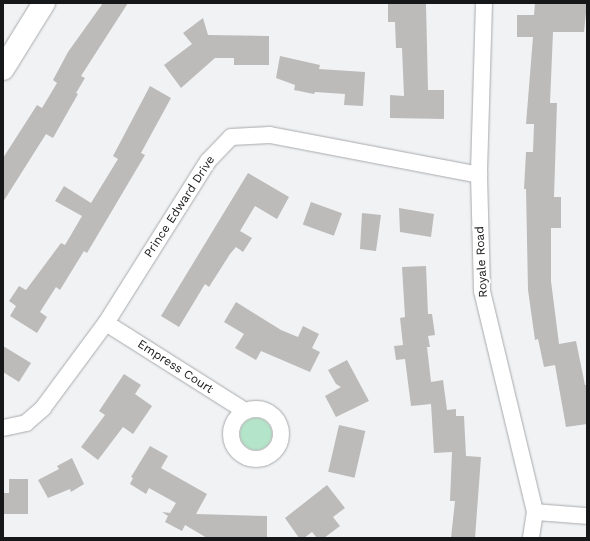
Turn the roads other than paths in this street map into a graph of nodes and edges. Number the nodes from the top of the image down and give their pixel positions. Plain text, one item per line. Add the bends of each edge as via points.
1 (44, 3) edge
2 (484, 3) edge
3 (3, 69) edge
4 (479, 175) junction
5 (106, 323) junction
6 (245, 411) dead end
7 (3, 428) edge
8 (535, 512) junction
9 (587, 516) edge
10 (531, 538) edge

1 - 3 main road
2 - 4 street, Royale Road
4 - 5 street, Prince Edward Drive via 270,135 231,137 208,161
4 - 8 street, Royale Road via 482,291
5 - 6 street, Empress Court
5 - 7 street, Prince Edward Drive via 35,416 16,427
8 - 9 street
8 - 10 street, Royale Road

